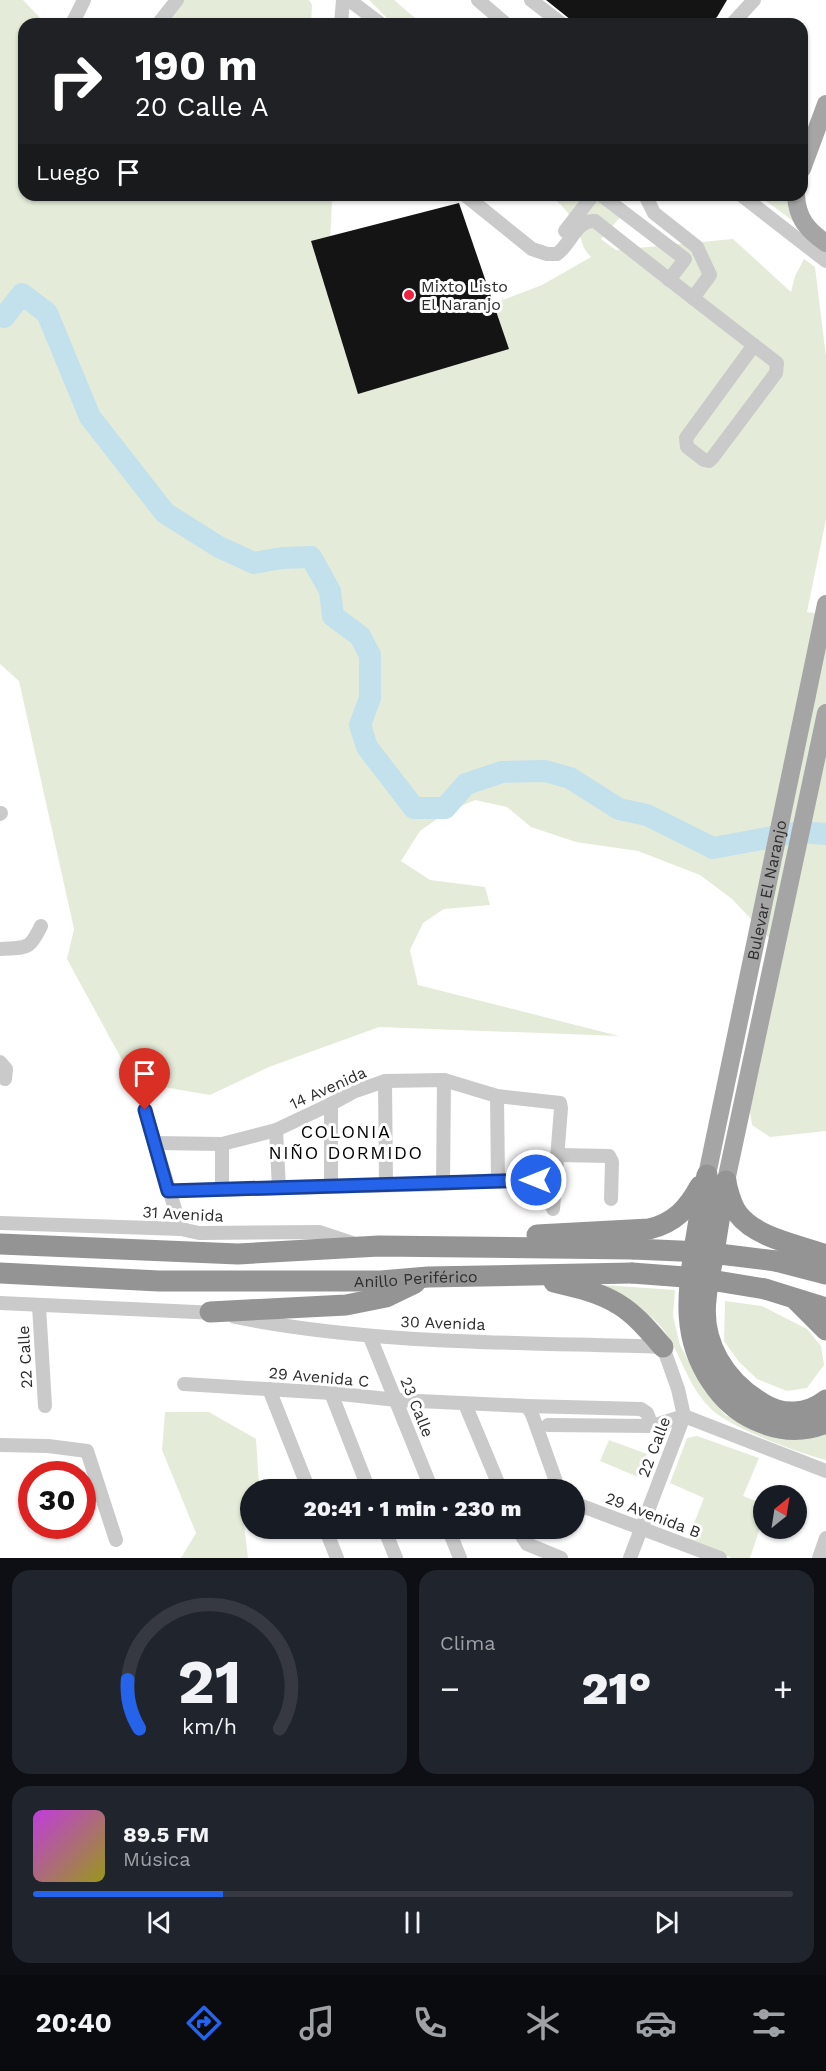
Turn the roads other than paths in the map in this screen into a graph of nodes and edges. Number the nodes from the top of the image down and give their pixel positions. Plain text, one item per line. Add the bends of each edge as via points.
1 (84, 0) edge
2 (177, 0) edge
3 (343, 0) edge
4 (349, 0) edge
5 (478, 0) edge
6 (531, 0) edge
7 (754, 0) edge
8 (75, 18) edge
9 (163, 18) edge
10 (342, 18) edge
11 (373, 18) edge
12 (499, 18) edge
13 (554, 18) edge
14 (738, 18) edge
15 (826, 104) edge
16 (808, 153) edge
17 (472, 201) edge
18 (588, 201) edge
19 (609, 201) edge
20 (648, 201) edge
21 (751, 201) edge
22 (797, 201) edge
23 (818, 242) edge
24 (548, 254) junction
25 (826, 261) edge
26 (669, 280) junction
27 (693, 298) junction
28 (754, 345) junction
29 (826, 604) edge
30 (826, 712) edge
31 (41, 926) dead end
32 (0, 949) edge
33 (0, 1062) edge
34 (5, 1079) dead end
35 (444, 1080) junction
36 (385, 1081) junction
37 (497, 1096) junction
38 (331, 1104) junction
39 (145, 1110) dead end
40 (276, 1130) junction
41 (155, 1143) junction
42 (222, 1144) junction
43 (559, 1155) junction
44 (719, 1169) junction
45 (498, 1180) junction
46 (555, 1181) junction
47 (386, 1184) junction
48 (443, 1184) junction
49 (331, 1186) junction
50 (279, 1188) junction
51 (222, 1189) junction
52 (168, 1191) junction
53 (611, 1199) dead end
54 (553, 1209) dead end
55 (0, 1223) edge
56 (181, 1229) junction
57 (0, 1244) edge
58 (362, 1247) junction
59 (433, 1247) junction
60 (826, 1255) edge
61 (0, 1273) edge
62 (826, 1274) edge
63 (527, 1275) junction
64 (428, 1276) junction
65 (792, 1297) junction
66 (0, 1303) edge
67 (39, 1306) junction
68 (826, 1308) edge
69 (210, 1312) junction
70 (826, 1330) edge
71 (370, 1336) junction
72 (663, 1347) junction
73 (184, 1384) dead end
74 (269, 1389) junction
75 (331, 1393) junction
76 (397, 1400) junction
77 (826, 1400) edge
78 (465, 1404) junction
79 (45, 1406) dead end
80 (525, 1406) junction
81 (684, 1416) junction
82 (826, 1423) edge
83 (548, 1425) dead end
84 (652, 1425) junction
85 (0, 1445) edge
86 (826, 1471) edge
87 (305, 1479) edge
88 (365, 1479) edge
89 (428, 1479) edge
90 (496, 1479) edge
91 (555, 1479) edge
92 (585, 1507) edge
93 (641, 1529) junction
94 (329, 1539) edge
95 (388, 1539) edge
96 (452, 1539) edge
97 (523, 1539) edge
98 (116, 1540) dead end
99 (337, 1558) edge
100 (396, 1558) edge
101 (460, 1558) edge
102 (561, 1558) edge
103 (630, 1558) edge
104 (720, 1558) edge

1 - 8 street
2 - 9 street
3 - 10 street
4 - 11 street
5 - 12 street
6 - 13 street
7 - 14 street
15 - 16 main road
17 - 24 street via 532,249
18 - 24 street
19 - 26 street via 685,259
20 - 27 street via 654,213 697,247 710,274
21 - 23 street
22 - 23 main road via 801,219
23 - 25 street
24 - 26 street via 557,254 582,224 595,221
26 - 27 street
27 - 28 street
28 - 28 street via 777,363 776,373 713,457 704,460 687,447 686,438
29 - 44 main road, Bulevar El Naranjo
30 - 44 main road, Bulevar El Naranjo
31 - 32 street via 31,945
33 - 34 street via 6,1069
35 - 36 street, 14 Avenida
35 - 37 street, 14 Avenida
35 - 48 street
36 - 38 street, 14 Avenida
36 - 47 street
37 - 43 street, 14 Avenida via 560,1103
37 - 45 street
38 - 40 street, 14 Avenida
38 - 49 street
39 - 41 street
40 - 42 street, 14 Avenida
40 - 50 street
41 - 42 street, 14 Avenida
41 - 52 street
42 - 51 street
43 - 46 street
43 - 53 street via 611,1158
44 - 59 highway via 687,1207 658,1227 489,1238
44 - 60 highway via 734,1207 750,1225
44 - 77 highway via 706,1300 708,1333 717,1358 742,1390 776,1410 807,1411
44 - 82 highway via 688,1290 689,1325 700,1365 728,1403 755,1420 783,1430
45 - 46 street
45 - 48 street
46 - 54 street
47 - 48 street
47 - 49 street
49 - 50 street
50 - 51 street
51 - 52 street
52 - 56 street
55 - 56 street, 31 Avenida
56 - 58 street, 31 Avenida via 199,1233 319,1232
57 - 58 highway, Anillo Periférico via 238,1254
58 - 59 highway, Anillo Periférico
59 - 62 highway, Anillo Periférico, bridge via 712,1253 776,1261
61 - 64 highway, Anillo Periférico via 159,1281 381,1281
63 - 64 highway, Anillo Periférico
63 - 65 highway, Anillo Periférico, bridge via 632,1273 698,1278
63 - 72 highway via 581,1288 618,1304
64 - 69 highway via 386,1297 346,1305
65 - 68 highway, Anillo Periférico
65 - 70 highway
66 - 67 street, 30 Avenida
67 - 69 street, 30 Avenida
67 - 79 street, 22 Calle
69 - 71 street, 30 Avenida via 286,1327
71 - 72 street, 30 Avenida
71 - 76 street, 23 Calle
72 - 81 street
73 - 74 street, 29 Avenida C
74 - 75 street, 29 Avenida C
74 - 87 street
75 - 76 street, 29 Avenida C
75 - 88 street
76 - 78 street, 29 Avenida C
76 - 89 street, 23 Calle
78 - 80 street, 29 Avenida C
78 - 90 street
80 - 84 street, 29 Avenida C via 641,1408
80 - 91 street via 532,1414
81 - 84 street
81 - 86 street
81 - 93 street, 22 Calle
83 - 84 street
85 - 98 street via 87,1451
92 - 93 street, 29 Avenida B
93 - 103 street, 22 Calle
93 - 104 street, 29 Avenida B
94 - 99 street
95 - 100 street
96 - 101 street
97 - 102 street via 526,1544

